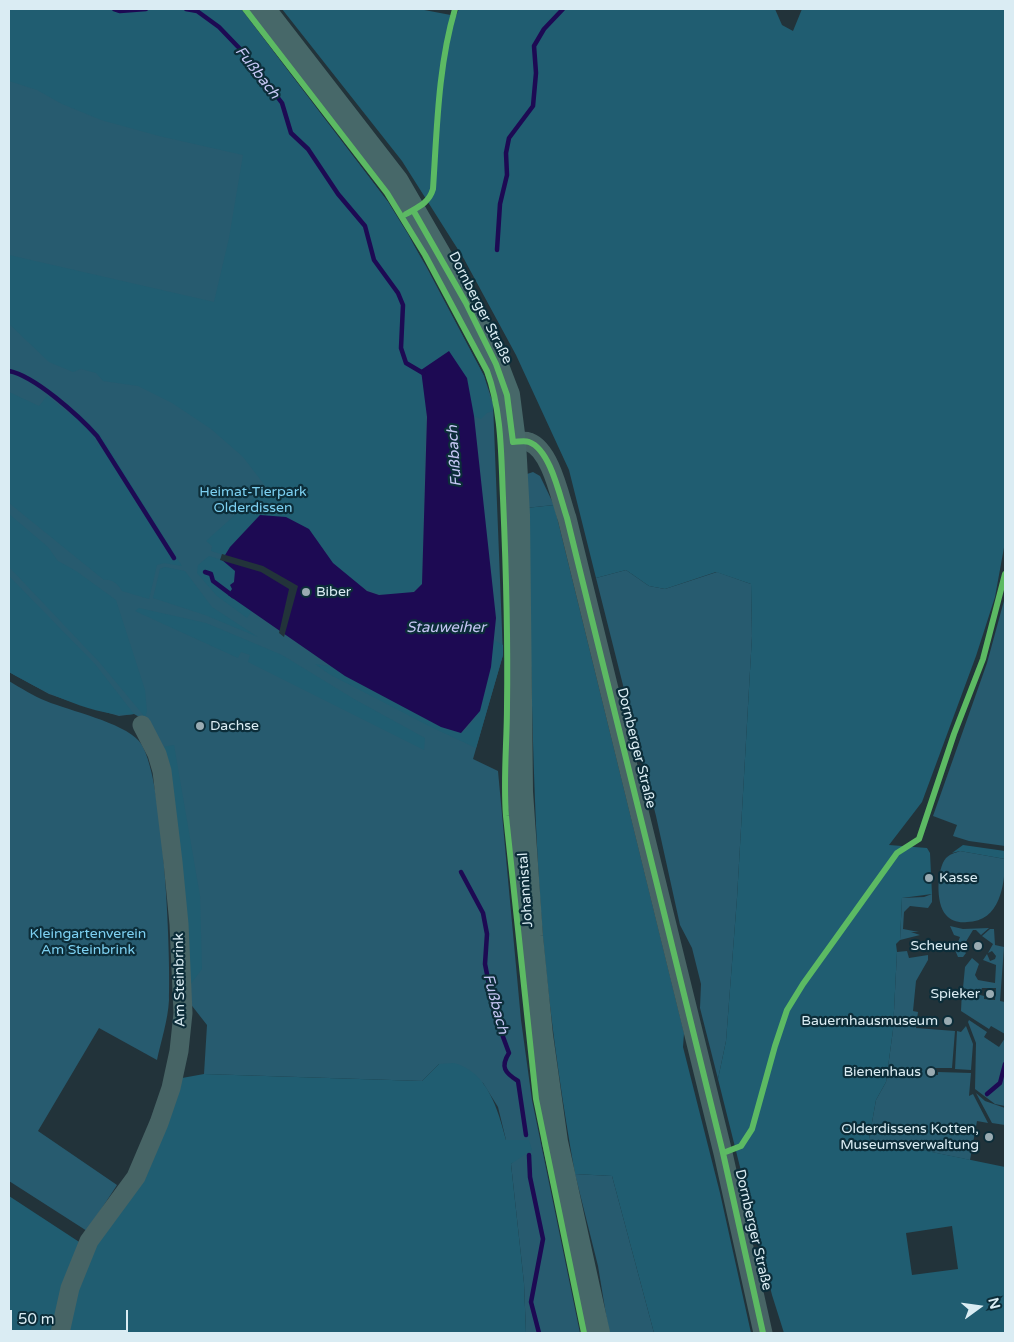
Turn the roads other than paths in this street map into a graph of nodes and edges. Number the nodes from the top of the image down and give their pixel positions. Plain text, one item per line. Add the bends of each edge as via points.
1 (262, 9) edge
2 (513, 442) junction
3 (142, 725) dead end
4 (60, 1333) edge
5 (596, 1333) edge
6 (763, 1333) edge

1 - 2 main road, Dornberger Straße via 380,160 413,210 496,364 508,395
2 - 5 main road, Johannistal via 520,792 530,936 555,1142
2 - 6 street, Dornberger Straße via 529,442 542,453 567,518 718,1134
3 - 4 street, Am Steinbrink via 162,771 173,862 183,1013 179,1051 159,1123 136,1177 89,1241 70,1288

